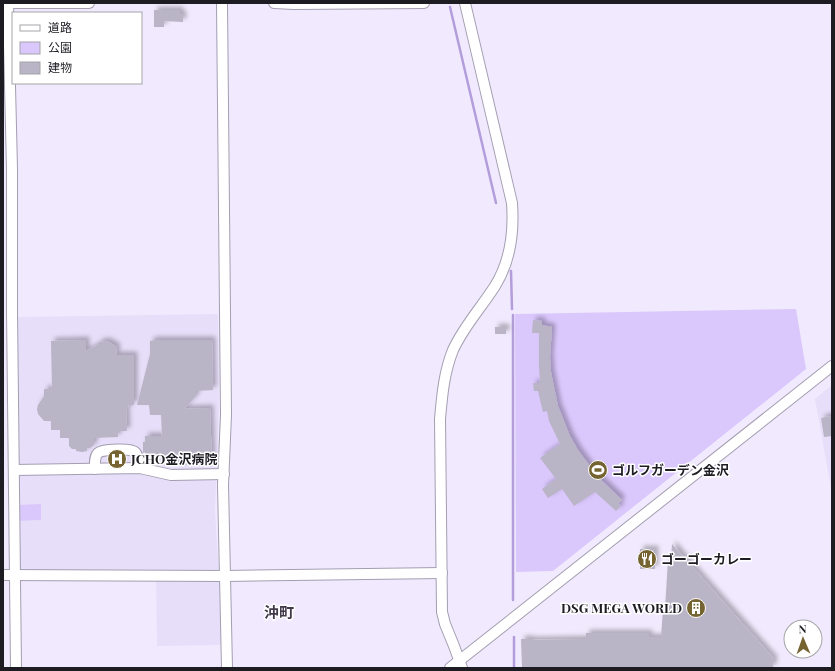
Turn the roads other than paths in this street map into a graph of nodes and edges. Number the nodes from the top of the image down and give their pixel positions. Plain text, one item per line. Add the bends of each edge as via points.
1 (3, 3) edge
2 (8, 3) edge
3 (89, 3) edge
4 (222, 3) edge
5 (274, 3) edge
6 (424, 3) edge
7 (465, 3) edge
8 (832, 366) edge
9 (138, 468) junction
10 (95, 469) junction
11 (14, 470) junction
12 (224, 474) junction
13 (442, 573) junction
14 (3, 575) edge
15 (14, 576) junction
16 (226, 576) junction
17 (461, 664) edge
18 (16, 668) edge
19 (227, 668) edge
20 (450, 668) edge

1 - 2 street
2 - 3 street
2 - 11 street
4 - 12 street via 226,415
5 - 6 street
7 - 13 street via 512,203 512,224 510,247 499,278 453,351 443,386 440,419
8 - 17 street
9 - 10 street
9 - 10 street via 138,457 128,450 101,451 96,455
9 - 12 street via 171,475
10 - 11 street
11 - 15 street
12 - 16 street
13 - 16 street
13 - 17 street via 445,624
14 - 15 street
15 - 16 street
15 - 18 street
16 - 19 street
17 - 20 street

